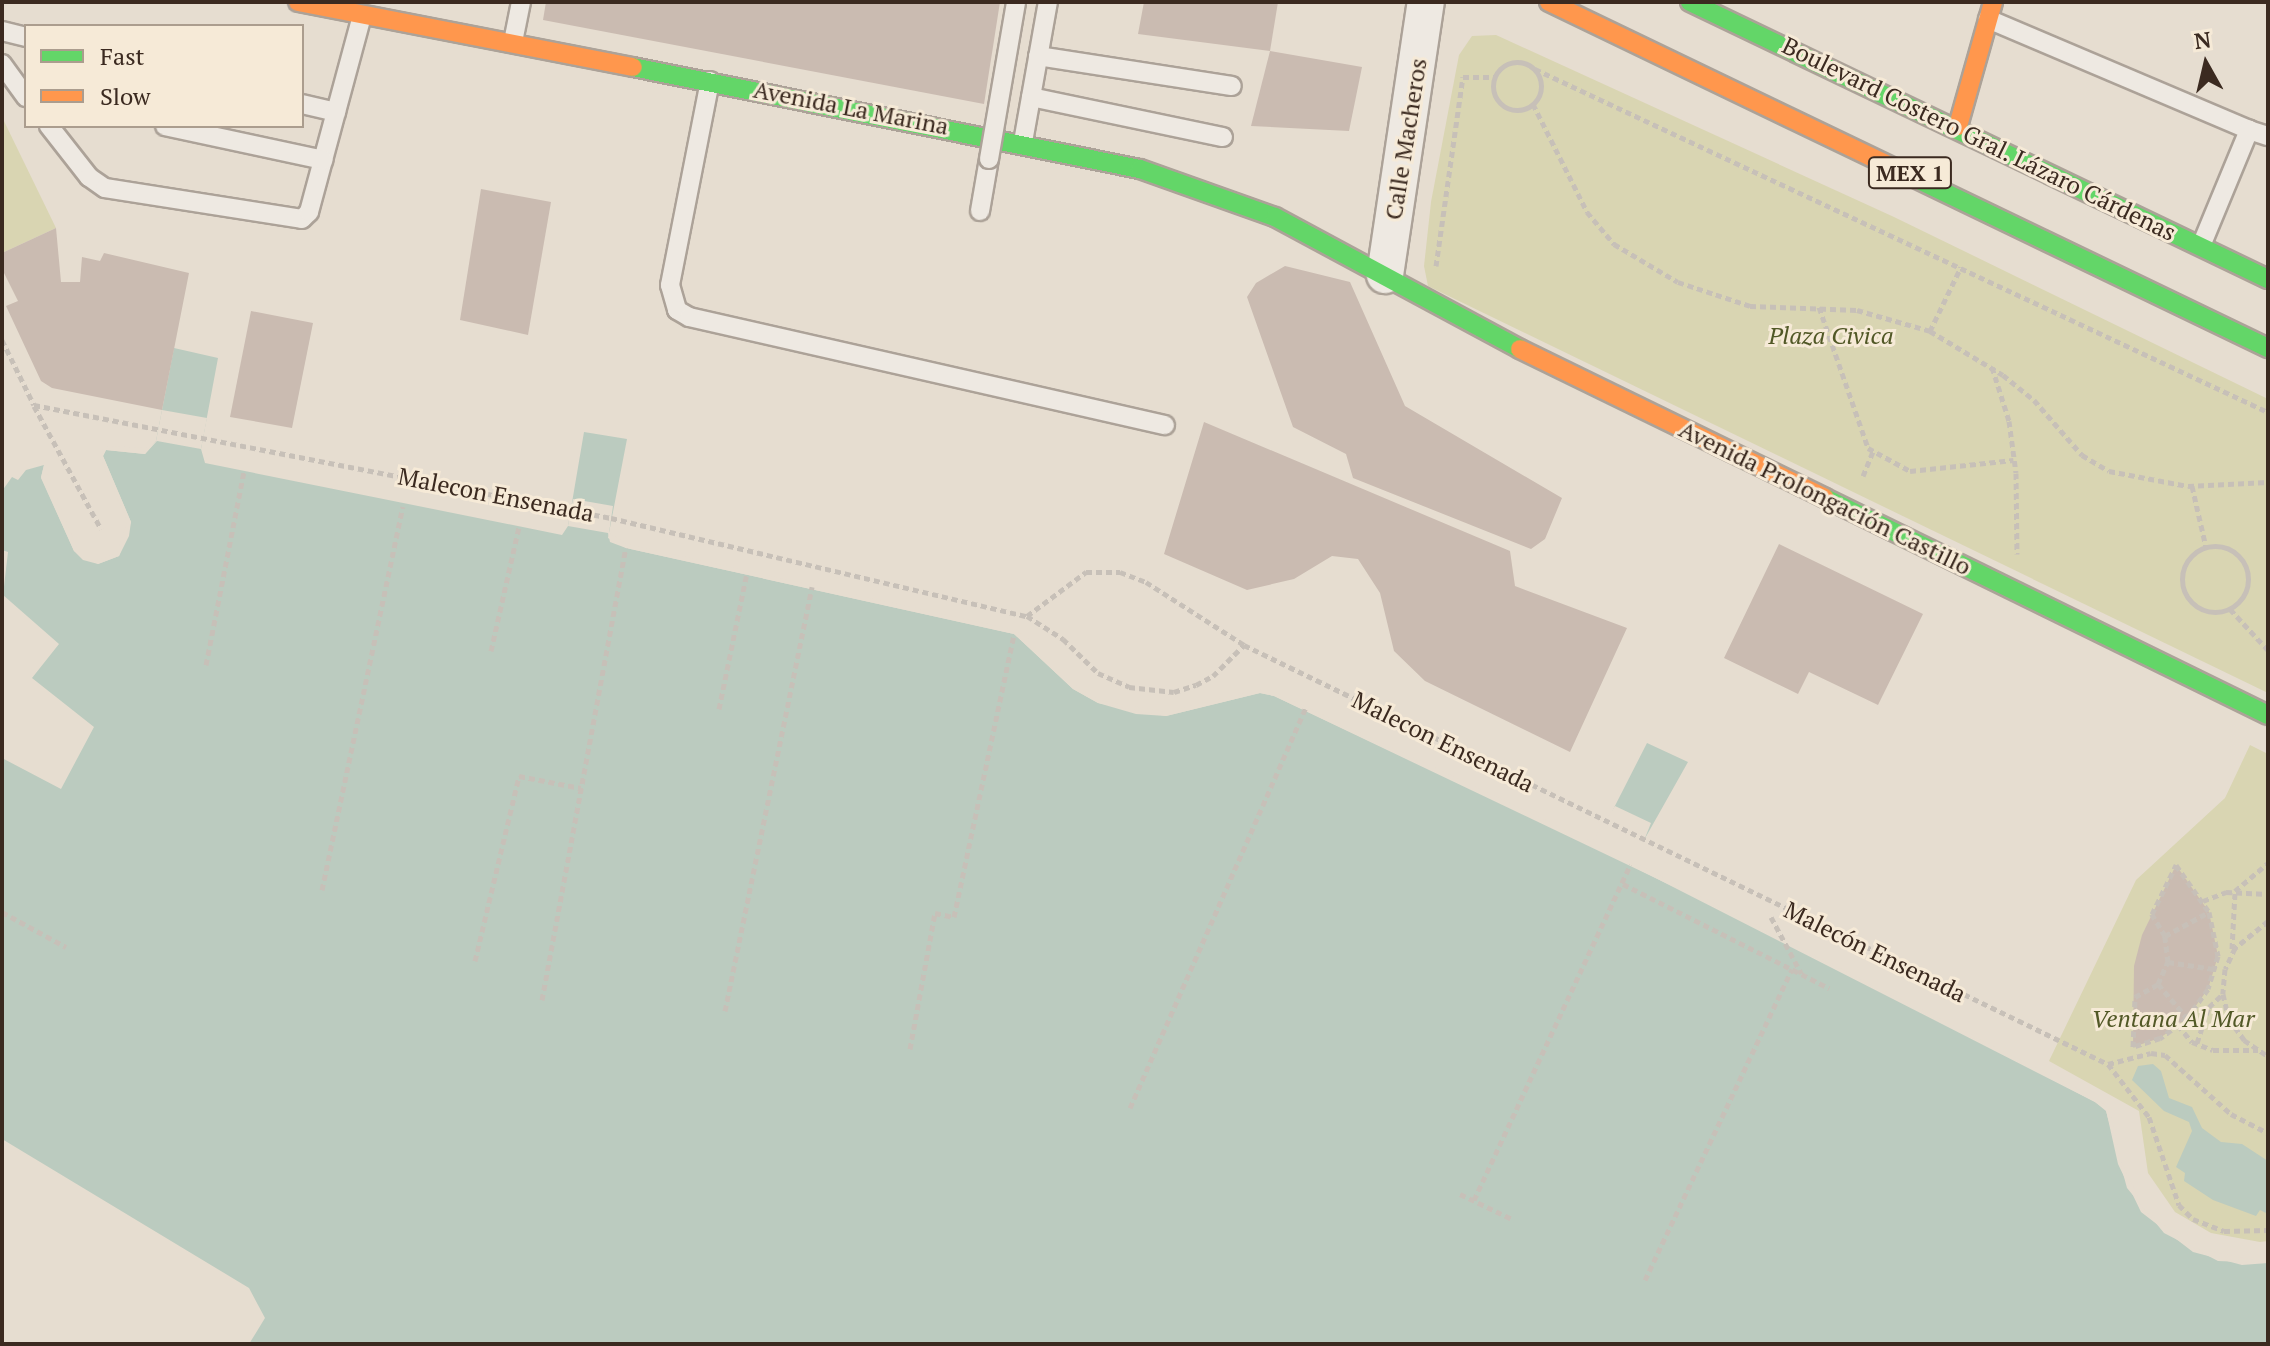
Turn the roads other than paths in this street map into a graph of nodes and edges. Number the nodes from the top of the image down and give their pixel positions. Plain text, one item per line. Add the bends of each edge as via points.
1 (298, 2) edge
2 (521, 2) edge
3 (1016, 2) edge
4 (1048, 2) edge
5 (1426, 2) edge
6 (1549, 2) edge
7 (1690, 2) edge
8 (1990, 11) edge
9 (362, 16) junction
10 (2, 31) edge
11 (24, 36) edge
12 (513, 42) junction
13 (1038, 56) junction
14 (2, 64) edge
15 (710, 81) junction
16 (1232, 86) dead end
17 (24, 93) edge
18 (1031, 97) junction
19 (304, 104) edge
20 (336, 112) junction
21 (1958, 126) junction
22 (51, 128) edge
23 (174, 128) edge
24 (2249, 130) junction
25 (2268, 136) edge
26 (1223, 137) dead end
27 (1023, 142) junction
28 (323, 160) junction
29 (980, 211) dead end
30 (2201, 246) junction
31 (1385, 275) junction
32 (2268, 279) edge
33 (2268, 348) edge
34 (1165, 425) dead end
35 (2268, 715) edge

1 - 9 main road, Avenida La Marina
2 - 12 lane
3 - 29 lane, bridge
4 - 13 lane
5 - 31 street, Calle Macheros
6 - 33 main road, MEX 1
7 - 21 main road, Boulevard Costero Gral. Lázaro Cárdenas / MEX 1
8 - 21 main road
8 - 24 lane
9 - 12 main road, Avenida La Marina
9 - 20 lane
10 - 11 lane
12 - 15 main road, Avenida La Marina
13 - 16 lane
13 - 18 lane
14 - 17 lane
15 - 27 main road, Avenida La Marina
15 - 34 lane via 670,285 677,310 689,317
18 - 26 lane
18 - 27 lane
19 - 20 lane
20 - 28 lane
21 - 30 main road, Boulevard Costero Gral. Lázaro Cárdenas / MEX 1
22 - 28 lane via 89,177 105,188 291,221 309,212
23 - 28 lane
24 - 25 lane
24 - 30 lane
27 - 31 main road, Avenida La Marina via 1205,190 1275,217
30 - 32 main road, Boulevard Costero Gral. Lázaro Cárdenas / MEX 1
31 - 35 main road, Avenida Prolongación Castillo via 1443,311

